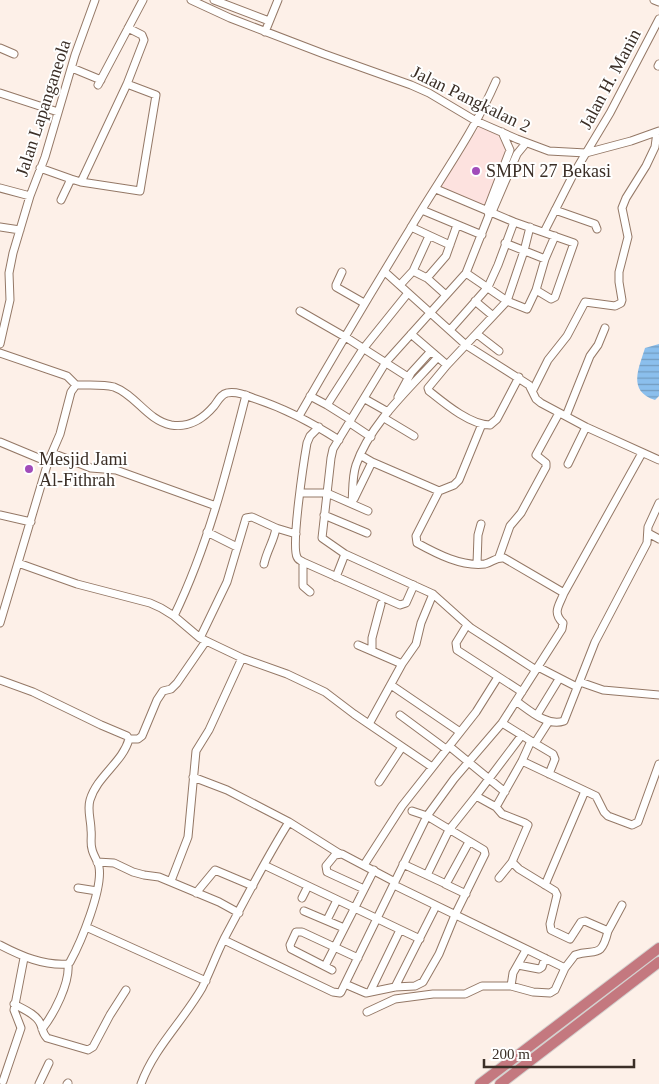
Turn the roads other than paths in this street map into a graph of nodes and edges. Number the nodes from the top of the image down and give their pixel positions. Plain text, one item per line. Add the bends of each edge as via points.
1 (94, 0) edge
2 (143, 0) edge
3 (214, 0) edge
4 (278, 0) edge
5 (654, 0) edge
6 (196, 1) edge
7 (659, 2) edge
8 (659, 19) edge
9 (269, 21) junction
10 (128, 28) junction
11 (265, 32) junction
12 (0, 48) edge
13 (14, 54) dead end
14 (72, 68) junction
15 (496, 81) dead end
16 (127, 84) junction
17 (0, 93) edge
18 (58, 112) junction
19 (476, 121) junction
20 (658, 131) edge
21 (501, 132) junction
22 (526, 143) junction
23 (514, 153) junction
24 (586, 153) junction
25 (40, 168) junction
26 (72, 179) junction
27 (82, 182) junction
28 (0, 188) edge
29 (436, 189) junction
30 (30, 196) junction
31 (62, 200) dead end
32 (422, 210) junction
33 (555, 210) junction
34 (489, 212) junction
35 (514, 222) junction
36 (457, 225) junction
37 (0, 227) edge
38 (411, 227) junction
39 (530, 227) junction
40 (597, 229) dead end
41 (20, 230) junction
42 (544, 232) junction
43 (482, 235) junction
44 (429, 236) junction
45 (555, 236) junction
46 (506, 243) junction
47 (450, 246) junction
48 (524, 251) junction
49 (545, 259) junction
50 (413, 271) junction
51 (342, 272) dead end
52 (385, 272) junction
53 (466, 273) junction
54 (427, 278) junction
55 (400, 285) junction
56 (488, 287) junction
57 (536, 290) junction
58 (408, 293) junction
59 (446, 295) junction
60 (506, 301) junction
61 (475, 302) junction
62 (364, 303) junction
63 (300, 311) dead end
64 (430, 313) junction
65 (493, 316) junction
66 (605, 328) dead end
67 (450, 330) junction
68 (411, 334) junction
69 (477, 334) junction
70 (344, 337) junction
71 (0, 344) edge
72 (466, 345) junction
73 (363, 349) junction
74 (431, 351) junction
75 (499, 351) dead end
76 (0, 353) edge
77 (438, 358) junction
78 (386, 362) junction
79 (447, 365) junction
80 (408, 377) junction
81 (519, 377) junction
82 (76, 385) junction
83 (533, 390) junction
84 (246, 396) junction
85 (310, 396) junction
86 (365, 399) junction
87 (394, 403) junction
88 (327, 405) junction
89 (386, 415) junction
90 (562, 415) junction
91 (299, 416) junction
92 (350, 422) junction
93 (482, 424) junction
94 (318, 427) junction
95 (586, 427) junction
96 (414, 436) dead end
97 (371, 437) junction
98 (339, 440) junction
99 (0, 442) edge
100 (52, 452) junction
101 (642, 452) junction
102 (360, 455) junction
103 (659, 460) edge
104 (48, 462) junction
105 (372, 462) junction
106 (568, 464) dead end
107 (439, 491) junction
108 (300, 493) junction
109 (327, 493) junction
110 (659, 503) edge
111 (352, 504) junction
112 (216, 506) junction
113 (368, 511) dead end
114 (0, 515) edge
115 (324, 515) junction
116 (31, 522) junction
117 (481, 524) dead end
118 (276, 528) junction
119 (207, 532) junction
120 (368, 532) dead end
121 (648, 532) junction
122 (296, 534) junction
123 (659, 539) edge
124 (237, 546) junction
125 (345, 554) junction
126 (499, 557) junction
127 (302, 562) junction
128 (18, 563) junction
129 (264, 564) dead end
130 (476, 564) junction
131 (336, 577) junction
132 (414, 585) junction
133 (310, 592) dead end
134 (564, 593) junction
135 (432, 594) junction
136 (381, 604) dead end
137 (174, 616) junction
138 (0, 623) edge
139 (467, 625) junction
140 (204, 640) junction
141 (358, 645) dead end
142 (372, 651) junction
143 (242, 658) junction
144 (402, 664) junction
145 (537, 668) junction
146 (498, 677) junction
147 (559, 679) junction
148 (0, 680) edge
149 (579, 684) junction
150 (391, 685) junction
151 (522, 692) junction
152 (659, 696) edge
153 (516, 701) junction
154 (400, 714) dead end
155 (537, 714) junction
156 (549, 721) junction
157 (502, 723) junction
158 (369, 724) junction
159 (460, 732) junction
160 (522, 735) junction
161 (129, 738) junction
162 (533, 742) junction
163 (402, 747) junction
164 (447, 748) junction
165 (522, 761) junction
166 (468, 763) junction
167 (659, 764) edge
168 (432, 767) junction
169 (549, 774) junction
170 (193, 777) junction
171 (488, 779) junction
172 (378, 782) dead end
173 (585, 791) junction
174 (506, 792) junction
175 (476, 796) junction
176 (496, 807) junction
177 (412, 811) dead end
178 (427, 816) junction
179 (288, 822) junction
180 (449, 830) junction
181 (469, 842) junction
182 (340, 854) junction
183 (97, 862) junction
184 (512, 862) junction
185 (403, 864) junction
186 (264, 865) junction
187 (364, 865) junction
188 (374, 870) junction
189 (427, 875) junction
190 (500, 878) dead end
191 (171, 881) junction
192 (395, 884) junction
193 (445, 884) junction
194 (545, 885) junction
195 (253, 886) junction
196 (308, 886) junction
197 (78, 888) dead end
198 (364, 889) junction
199 (97, 891) junction
200 (196, 893) junction
201 (466, 894) junction
202 (302, 898) dead end
203 (337, 900) junction
204 (622, 905) dead end
205 (436, 906) junction
206 (354, 908) junction
207 (304, 911) dead end
208 (239, 913) junction
209 (455, 915) junction
210 (377, 919) junction
211 (327, 920) junction
212 (86, 927) junction
213 (344, 928) junction
214 (400, 930) junction
215 (608, 931) junction
216 (420, 939) junction
217 (224, 940) junction
218 (0, 945) edge
219 (334, 947) junction
220 (659, 948) edge
221 (526, 950) junction
222 (24, 958) junction
223 (358, 958) junction
224 (545, 958) junction
225 (659, 962) edge
226 (68, 964) junction
227 (518, 965) junction
228 (325, 966) junction
229 (566, 968) junction
230 (332, 970) dead end
231 (206, 981) junction
232 (345, 984) junction
233 (511, 986) junction
234 (396, 987) junction
235 (126, 990) dead end
236 (370, 992) junction
237 (14, 1004) junction
238 (367, 1012) dead end
239 (42, 1029) junction
240 (49, 1063) dead end
241 (3, 1081) edge
242 (39, 1084) edge
243 (141, 1084) edge
244 (480, 1084) edge
245 (500, 1084) edge

1 - 14 street, Jalan Lapanganeola
2 - 10 street
3 - 9 street
4 - 9 street
5 - 7 street
6 - 11 street, Jalan Pangkalan 2
8 - 24 street, Jalan H. Manin
9 - 11 street
10 - 14 street via 100,82
10 - 16 street via 142,35 144,40
11 - 19 street, Jalan Pangkalan 2 via 411,85
12 - 13 street
14 - 18 street, Jalan Lapanganeola
15 - 19 street
16 - 27 street
16 - 27 street via 156,95 140,191
17 - 18 street
18 - 25 street, Jalan Lapanganeola
19 - 21 street, Jalan Pangkalan 2
19 - 29 street
20 - 24 street, Jalan Pangkalan 2
20 - 83 street via 646,166 622,208 628,237 619,272 621,303 615,306 585,302
21 - 22 street, Jalan Pangkalan 2
21 - 23 street
22 - 23 street
22 - 24 street, Jalan Pangkalan 2 via 549,151
23 - 34 street
24 - 33 street, Jalan H. Manin
25 - 26 street
25 - 30 street, Jalan Lapanganeola
26 - 27 street
26 - 31 street
28 - 30 street
29 - 32 street
29 - 34 street
30 - 41 street, Jalan Lapanganeola
32 - 36 street
32 - 38 street
33 - 40 street via 595,224
33 - 42 street, Jalan H. Manin
34 - 35 street
34 - 43 street
35 - 39 street
35 - 46 street
36 - 43 street
36 - 47 street
37 - 41 street
38 - 44 street
38 - 52 street
39 - 42 street
39 - 48 street
41 - 71 street, Jalan Lapanganeola via 11,261 10,300
42 - 45 street
43 - 53 street
44 - 47 street
44 - 50 street
45 - 49 street
45 - 57 street via 574,243 568,263 553,298
46 - 48 street
46 - 56 street
47 - 54 street via 443,262
48 - 49 street
48 - 60 street
49 - 57 street
50 - 54 street
50 - 55 street
51 - 62 street via 336,287
52 - 55 street
52 - 62 street
53 - 56 street
53 - 59 street
54 - 59 street
55 - 58 street
56 - 60 street
56 - 61 street
57 - 60 street via 527,309
58 - 64 street
58 - 73 street
59 - 64 street
60 - 65 street
61 - 65 street
61 - 67 street
62 - 70 street
63 - 70 street
64 - 67 street
64 - 68 street
65 - 69 street
66 - 90 street
67 - 72 street
68 - 74 street
68 - 78 street
69 - 72 street
69 - 75 street
70 - 73 street
70 - 85 street
72 - 79 street
72 - 81 street
73 - 78 street
73 - 88 street
74 - 77 street
74 - 80 street
76 - 82 street via 67,376
77 - 79 street
77 - 87 street
78 - 80 street
78 - 86 street
79 - 93 street via 428,386 429,391 450,408
80 - 87 street
81 - 83 street
81 - 93 street via 494,422
82 - 84 street via 114,388 153,417 167,424 182,426 200,419 225,394
82 - 100 street
83 - 90 street via 538,401
84 - 91 street
84 - 112 street
85 - 88 street
85 - 91 street
86 - 89 street
86 - 92 street
87 - 89 street
88 - 92 street
89 - 96 street
89 - 97 street
90 - 95 street
90 - 126 street via 536,455 546,466 507,531
91 - 94 street
92 - 97 street
92 - 98 street
93 - 107 street via 459,480
94 - 98 street
94 - 108 street via 307,443
95 - 101 street
95 - 106 street
97 - 102 street
98 - 109 street via 332,453
99 - 104 street
100 - 104 street
100 - 112 street via 86,467 116,470
101 - 103 street
101 - 134 street
102 - 105 street
102 - 111 street
104 - 116 street
105 - 107 street
105 - 111 street
107 - 130 street via 416,536 417,543 449,559
108 - 109 street
108 - 122 street
109 - 111 street
109 - 115 street
110 - 121 street
111 - 113 street
112 - 119 street
114 - 116 street
115 - 120 street
115 - 125 street via 322,538
116 - 128 street
117 - 130 street
118 - 122 street
118 - 124 street via 247,517
118 - 129 street
119 - 124 street
119 - 137 street via 188,588
121 - 123 street
121 - 149 street via 647,543 605,621
122 - 127 street via 296,556
124 - 140 street
125 - 131 street
125 - 132 street
126 - 130 street via 486,564
126 - 134 street
127 - 131 street
127 - 133 street via 303,586
128 - 137 street via 103,592 150,603
128 - 138 street
131 - 132 street via 400,605 406,603
132 - 135 street
134 - 145 street via 556,612 563,627
135 - 139 street
135 - 144 street via 420,623 416,644
136 - 142 street
137 - 140 street
139 - 145 street
139 - 146 street via 456,648
140 - 143 street
140 - 161 street via 177,683 160,695 142,736
141 - 142 street
142 - 144 street
143 - 158 street via 314,686
143 - 170 street via 210,730 196,751
144 - 150 street
145 - 147 street
145 - 151 street
146 - 151 street
146 - 159 street
147 - 149 street
147 - 155 street
148 - 161 street via 33,692
149 - 152 street
149 - 156 street via 564,721
150 - 158 street
150 - 159 street
151 - 153 street
153 - 155 street
153 - 157 street
154 - 164 street
155 - 156 street
156 - 162 street
157 - 160 street
157 - 166 street
158 - 163 street
159 - 164 street
160 - 162 street
160 - 171 street
161 - 183 street via 90,799 91,844
162 - 165 street
162 - 169 street via 555,756
163 - 168 street
163 - 172 street
164 - 166 street
164 - 168 street
165 - 169 street
165 - 174 street
166 - 171 street
166 - 178 street
167 - 173 street via 636,824 608,816 599,799
168 - 187 street
169 - 173 street
170 - 179 street via 227,790
170 - 191 street via 188,837
171 - 174 street
171 - 175 street
173 - 194 street
174 - 176 street
175 - 176 street
175 - 180 street
176 - 184 street via 502,814 528,826
177 - 178 street
178 - 180 street
178 - 185 street
179 - 182 street
179 - 186 street
180 - 181 street
180 - 189 street
181 - 193 street
181 - 201 street via 486,852
182 - 187 street
182 - 198 street via 335,855 326,870
183 - 191 street via 114,863 144,876
183 - 199 street
184 - 190 street
184 - 194 street
185 - 189 street
185 - 192 street
186 - 195 street
186 - 196 street
187 - 188 street
188 - 192 street
188 - 198 street
189 - 193 street
191 - 200 street
192 - 205 street
192 - 210 street
193 - 201 street
194 - 215 street via 557,895 551,930 570,939 584,920
195 - 200 street via 214,870
195 - 208 street
196 - 202 street
196 - 203 street
197 - 199 street
198 - 206 street
199 - 212 street
200 - 208 street
201 - 209 street
203 - 206 street
203 - 211 street
204 - 215 street
205 - 209 street
205 - 216 street
206 - 210 street
206 - 213 street
207 - 211 street
208 - 217 street
209 - 221 street
209 - 234 street via 423,982
210 - 214 street
210 - 223 street
211 - 213 street
212 - 226 street
212 - 231 street
213 - 219 street
214 - 216 street
214 - 236 street
215 - 229 street via 600,949 575,955
216 - 234 street
217 - 231 street
217 - 232 street via 337,993
218 - 222 street
219 - 223 street
219 - 228 street
219 - 228 street via 302,932 295,934 291,949
220 - 244 highway
221 - 224 street
221 - 227 street
222 - 226 street
222 - 237 street
223 - 232 street
224 - 227 street via 539,969
224 - 229 street
225 - 245 highway
226 - 239 street via 69,971 58,1002
227 - 233 street
228 - 230 street
229 - 233 street via 555,990 550,993
231 - 243 street via 155,1055
232 - 236 street via 364,993
233 - 238 street via 482,986 465,994 395,999
234 - 236 street
235 - 239 street via 90,1050 54,1041 43,1034
237 - 239 street via 36,1017
237 - 241 street via 14,1013 21,1028
240 - 242 street

